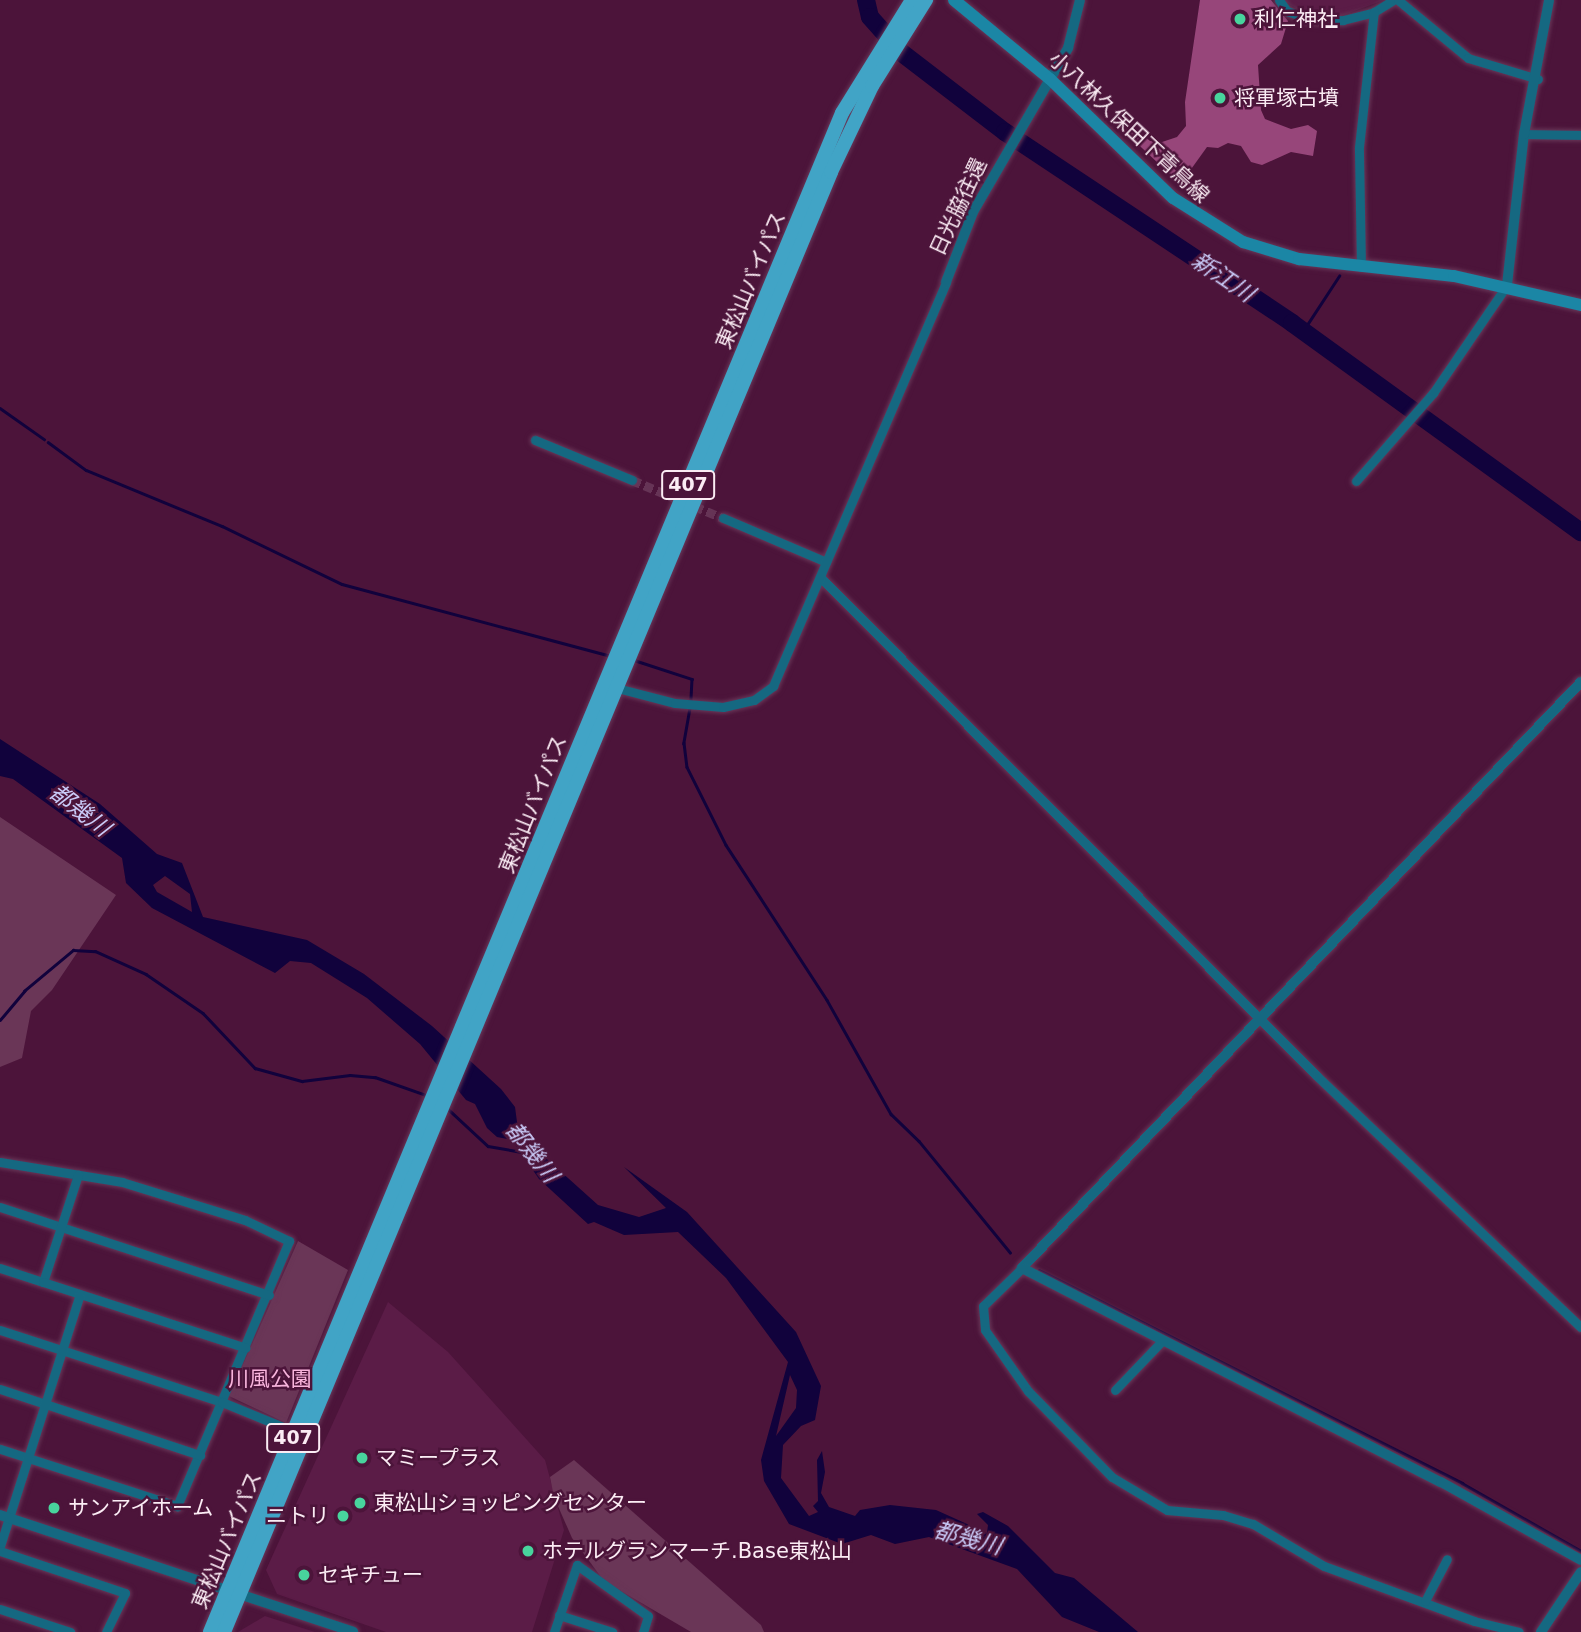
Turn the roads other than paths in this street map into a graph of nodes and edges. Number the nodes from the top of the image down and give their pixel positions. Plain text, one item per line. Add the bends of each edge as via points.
1 (912, 0) edge
2 (926, 0) edge
3 (954, 0) edge
4 (1080, 0) edge
5 (1279, 0) edge
6 (1393, 0) edge
7 (1398, 0) edge
8 (1549, 0) edge
9 (1374, 12) junction
10 (900, 27) junction
11 (881, 58) junction
12 (1050, 79) junction
13 (1538, 79) junction
14 (1524, 134) junction
15 (1581, 135) edge
16 (1361, 267) junction
17 (946, 282) joint
18 (1507, 285) junction
19 (1581, 305) edge
20 (535, 440) dead end
21 (632, 480) tunnel mouth
22 (1356, 481) dead end
23 (723, 518) tunnel mouth
24 (826, 562) junction
25 (820, 577) junction
26 (1581, 682) edge
27 (617, 688) junction
28 (513, 925) junction
29 (1260, 1017) junction
30 (0, 1163) edge
31 (78, 1175) junction
32 (0, 1207) edge
33 (61, 1227) junction
34 (379, 1248) junction
35 (0, 1268) edge
36 (1022, 1268) junction
37 (44, 1282) junction
38 (80, 1294) junction
39 (269, 1295) junction
40 (1581, 1327) edge
41 (0, 1330) edge
42 (1163, 1340) junction
43 (246, 1348) junction
44 (63, 1350) junction
45 (0, 1389) edge
46 (1115, 1390) dead end
47 (222, 1402) junction
48 (46, 1404) junction
49 (295, 1432) junction
50 (0, 1449) edge
51 (200, 1455) junction
52 (28, 1458) junction
53 (5, 1516) edge
54 (0, 1549) edge
55 (1447, 1559) dead end
56 (1581, 1560) edge
57 (1581, 1572) edge
58 (235, 1593) junction
59 (1425, 1601) junction
60 (0, 1609) edge
61 (559, 1615) junction
62 (607, 1631) edge
63 (70, 1632) edge
64 (106, 1632) edge
65 (209, 1632) edge
66 (224, 1632) edge
67 (353, 1632) edge
68 (554, 1632) edge
69 (643, 1632) edge
70 (1519, 1632) edge
71 (1541, 1632) edge

1 - 10 highway, 東松山バイパス / 407
2 - 10 highway, 東松山バイパス / 407
3 - 12 main road, 小八林久保田下青鳥線
4 - 12 street via 1068,48
5 - 9 street via 1287,11 1309,19 1343,20
6 - 9 street
7 - 13 street via 1468,58
8 - 13 street
9 - 16 street via 1359,147
10 - 11 highway, 東松山バイパス / 407
11 - 27 highway, 東松山バイパス / 407
11 - 28 highway, 東松山バイパス / 407 via 842,113
12 - 16 main road, 小八林久保田下青鳥線 via 1198,217 1270,252
12 - 17 street, 日光脇往還 via 973,212
13 - 14 street
14 - 15 street
14 - 18 street
16 - 18 main road, 小八林久保田下青鳥線
17 - 24 street
18 - 19 main road, 小八林久保田下青鳥線
18 - 22 street via 1433,393
20 - 21 street
23 - 24 street
24 - 25 street
25 - 27 street via 766,694 739,705 706,706
25 - 29 street
26 - 29 street
27 - 28 highway, 東松山バイパス / 407
28 - 34 highway, 東松山バイパス / 407
29 - 36 street
29 - 40 street
30 - 31 street
31 - 33 street
31 - 39 street via 122,1182 245,1220 289,1241
32 - 33 street
33 - 37 street
33 - 39 street
34 - 49 highway, 東松山バイパス / 407
34 - 58 highway, 東松山バイパス / 407
35 - 37 street
36 - 42 street
36 - 59 street via 983,1306 985,1330 1028,1391 1112,1477 1167,1510 1242,1520 1324,1566
37 - 38 street
38 - 43 street
38 - 44 street
39 - 43 street
41 - 44 street
42 - 46 street
42 - 56 street via 1441,1482
43 - 47 street
44 - 47 street
44 - 48 street
45 - 48 street
47 - 49 street
47 - 51 street
48 - 51 street
48 - 52 street
49 - 58 highway, 東松山バイパス / 407
50 - 52 street
51 - 52 street via 177,1506
52 - 53 street
53 - 54 street
53 - 58 street
54 - 64 street via 125,1593
55 - 59 street
57 - 71 street
58 - 65 highway, 東松山バイパス / 407
58 - 66 highway, 東松山バイパス / 407
58 - 67 street
59 - 70 street
60 - 63 street
61 - 62 street
61 - 68 street
61 - 69 street via 577,1565 648,1616

